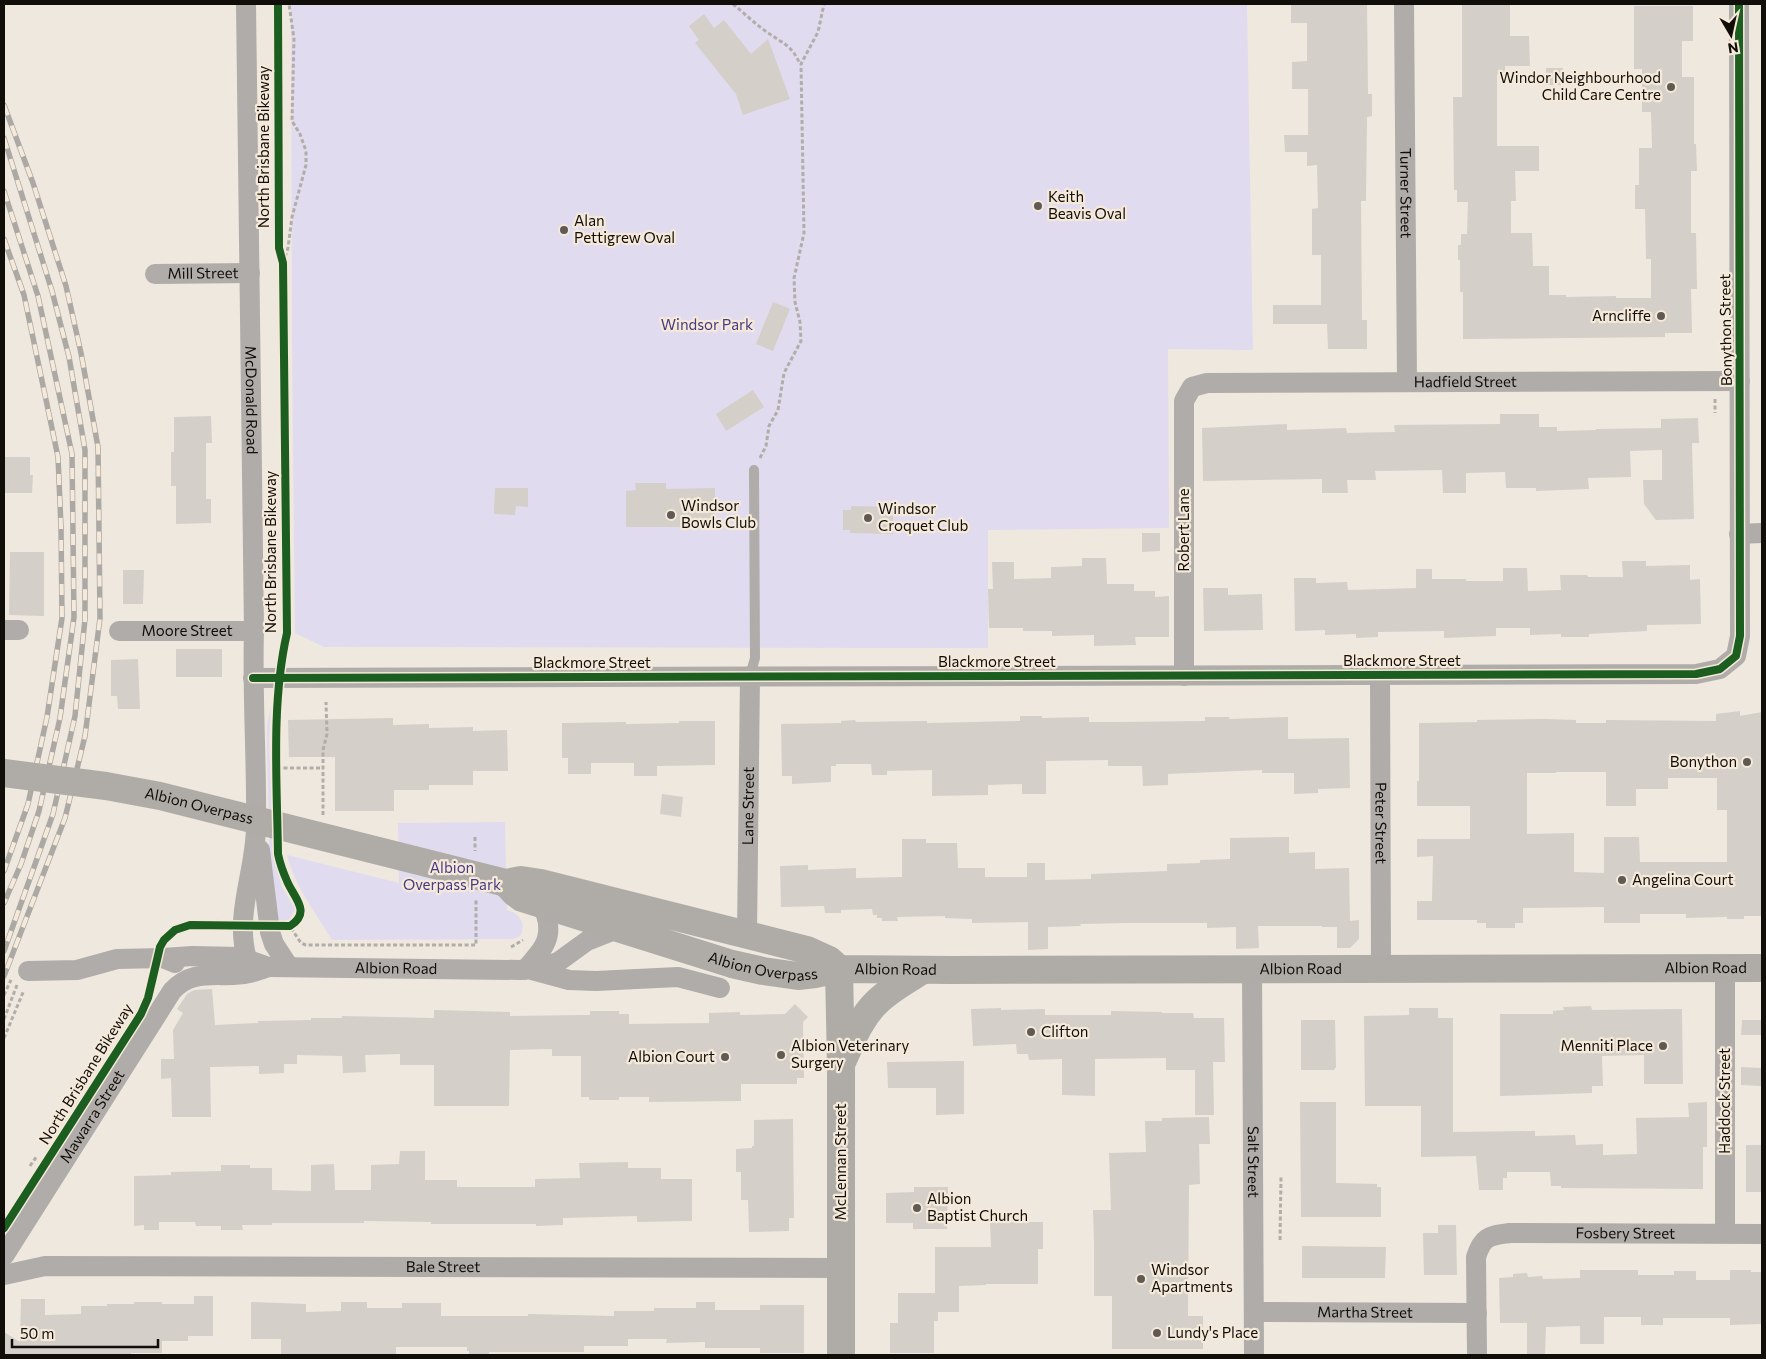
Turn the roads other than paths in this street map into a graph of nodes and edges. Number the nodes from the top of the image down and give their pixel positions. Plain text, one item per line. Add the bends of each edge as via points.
1 (246, 4) edge
2 (1404, 4) edge
3 (1739, 4) edge
4 (250, 273) junction
5 (155, 274) dead end
6 (1407, 381) junction
7 (1740, 381) junction
8 (1192, 387) joint
9 (754, 470) dead end
10 (1762, 533) edge
11 (1739, 534) junction
12 (119, 631) dead end
13 (254, 631) junction
14 (1736, 656) joint
15 (1380, 675) junction
16 (750, 676) junction
17 (1184, 676) junction
18 (253, 678) junction
19 (4, 773) edge
20 (256, 826) junction
21 (506, 883) junction
22 (542, 904) junction
23 (620, 928) junction
24 (747, 935) junction
25 (163, 958) junction
26 (247, 959) junction
27 (268, 967) junction
28 (289, 968) junction
29 (1252, 968) junction
30 (1725, 968) junction
31 (1762, 968) edge
32 (839, 969) junction
33 (1381, 969) junction
34 (525, 970) junction
35 (922, 970) junction
36 (26, 980) road end
37 (185, 980) junction
38 (720, 988) dead end
39 (841, 1066) junction
40 (1725, 1233) junction
41 (1762, 1234) edge
42 (8, 1249) edge
43 (45, 1266) junction
44 (841, 1268) junction
45 (4, 1275) edge
46 (1254, 1312) junction
47 (1477, 1313) junction
48 (841, 1355) edge
49 (1254, 1355) edge
50 (1477, 1355) edge

1 - 4 street, McDonald Road
2 - 6 street, Turner Street
3 - 7 street, Bonython Street
4 - 5 street, Mill Street
4 - 13 street, McDonald Road
6 - 7 street, Hadfield Street
6 - 8 street, Hadfield Street via 1206,383
7 - 11 street, Bonython Street
8 - 17 street, Robert Lane via 1184,401
9 - 16 lane via 755,658
10 - 11 street
11 - 14 street, Bonython Street via 1740,636
12 - 13 street, Moore Street
13 - 18 street, McDonald Road
14 - 15 street, Blackmore Street via 1720,669 1696,674
15 - 17 street, Blackmore Street
15 - 33 street, Peter Street
16 - 17 street, Blackmore Street
16 - 18 street, Blackmore Street
16 - 24 street, Lane Street
18 - 20 street, McDonald Road
19 - 21 main road, Albion Overpass, bridge via 97,784 160,796
20 - 26 street, McDonald Road via 242,926
20 - 28 street, McDonald Road via 269,927 274,944
21 - 22 main road, Albion Overpass via 518,896
21 - 24 main road, Albion Overpass via 521,880 541,883
22 - 23 main road, Albion Overpass
22 - 34 street via 548,922 548,938
23 - 32 main road, Albion Overpass via 763,971 807,975
23 - 34 street, Albion Road via 587,941 558,962
24 - 32 main road, Albion Overpass via 807,950
25 - 26 street, Albion Road via 225,956
25 - 36 street, Albion Road via 117,959
25 - 37 street via 176,964
26 - 27 street, Albion Road
27 - 28 street, Albion Road
27 - 37 street, Albion Road via 252,973 208,975
28 - 34 street, Albion Road
29 - 33 main road, Albion Road
29 - 35 main road, Albion Road
29 - 46 street, Salt Street
30 - 31 main road, Albion Road
30 - 33 main road, Albion Road
30 - 40 street, Haddock Street
32 - 35 main road, Albion Road
32 - 39 main road, McLennan Street
34 - 38 street, Albion Road via 569,980 678,977
35 - 39 main road via 873,1006 856,1031
37 - 42 street, Mawarra Street via 169,994
39 - 44 main road, McLennan Street
40 - 41 street, Fosbery Street
40 - 47 street, Fosbery Street via 1510,1233 1488,1236 1476,1256
42 - 43 street
43 - 44 street, Bale Street
43 - 45 street, Bale Street
44 - 48 main road, McLennan Street
46 - 47 street, Martha Street
46 - 49 street, Salt Street
47 - 50 street

